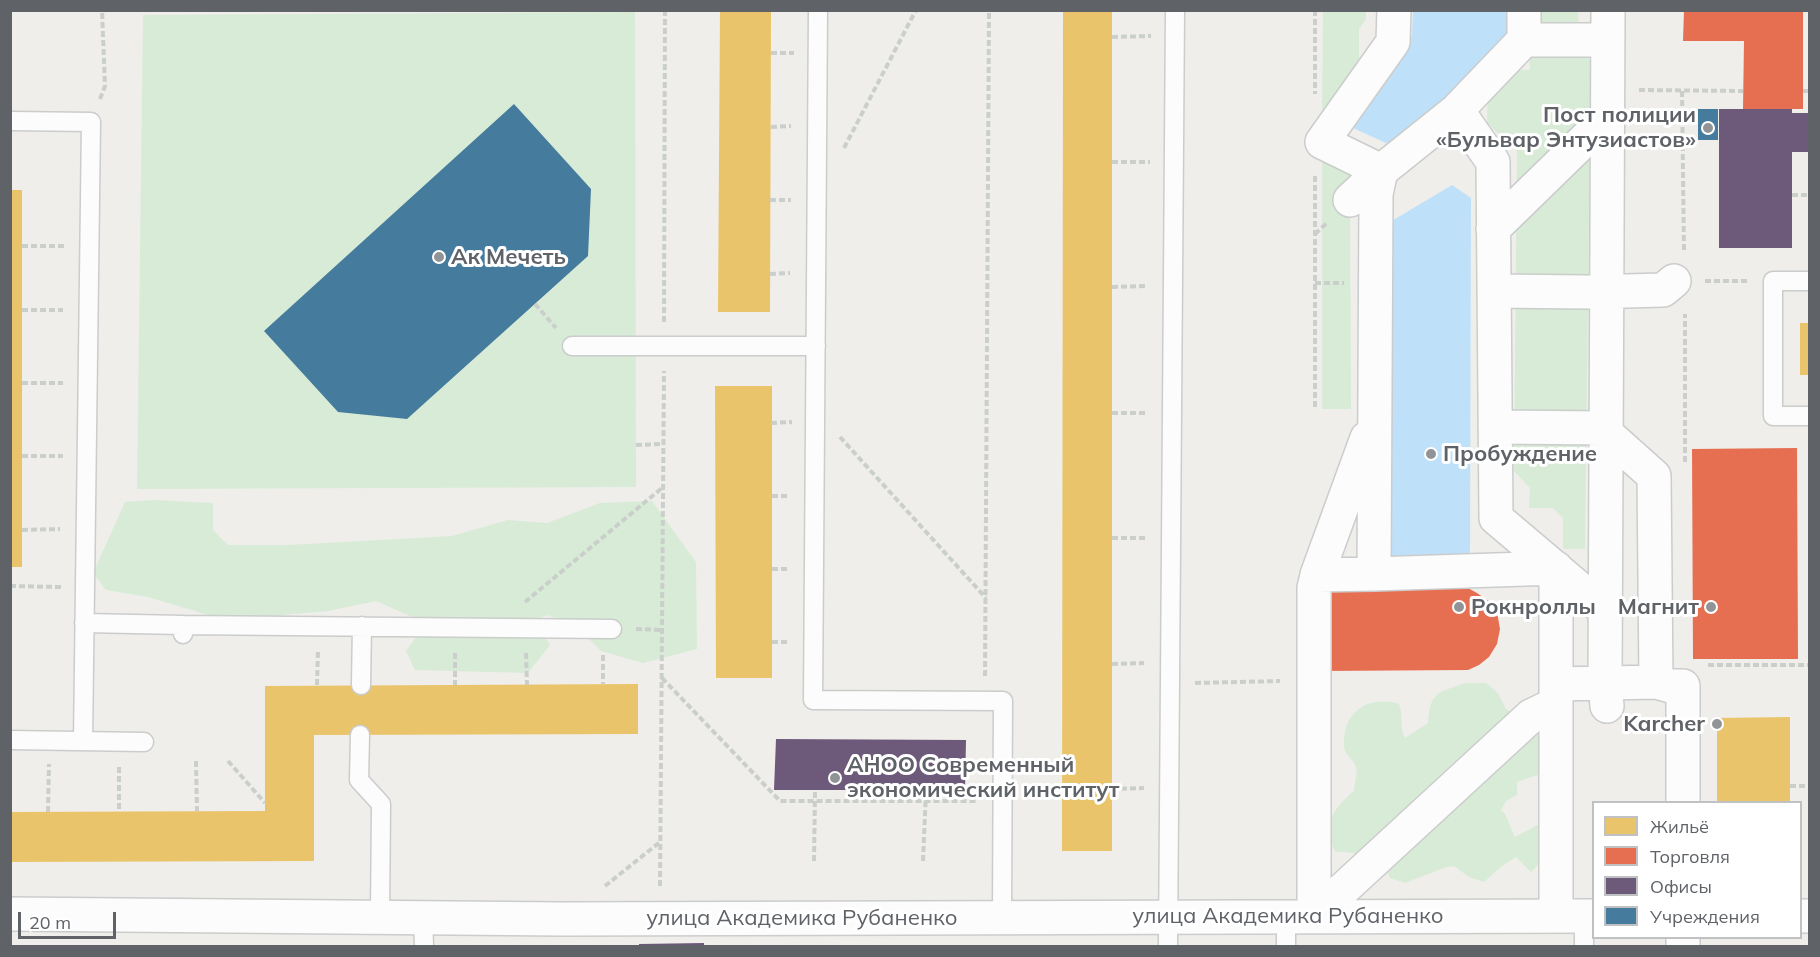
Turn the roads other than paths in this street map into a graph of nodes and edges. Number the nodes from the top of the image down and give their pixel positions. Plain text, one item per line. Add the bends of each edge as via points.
1 (819, 10) edge
2 (1175, 10) edge
3 (1394, 10) edge
4 (1524, 25) edge
5 (1608, 25) edge
6 (1608, 104) junction
7 (1457, 110) junction
8 (10, 121) edge
9 (1381, 171) junction
10 (1350, 200) dead end
11 (1493, 229) junction
12 (1679, 281) road end
13 (1809, 281) edge
14 (1494, 291) junction
15 (1607, 292) junction
16 (572, 346) dead end
17 (816, 346) junction
18 (1375, 416) junction
19 (1809, 416) edge
20 (1495, 427) junction
21 (1607, 431) junction
22 (1556, 568) junction
23 (1374, 574) junction
24 (1317, 575) junction
25 (1606, 610) junction
26 (84, 623) junction
27 (362, 627) junction
28 (612, 629) dead end
29 (1656, 681) junction
30 (361, 685) dead end
31 (1556, 694) junction
32 (1606, 694) junction
33 (360, 735) dead end
34 (10, 740) edge
35 (83, 741) junction
36 (144, 742) dead end
37 (1683, 801) edge
38 (1556, 899) dead end
39 (10, 914) edge
40 (380, 917) junction
41 (1002, 917) junction
42 (1296, 926) edge
43 (1587, 926) edge
44 (1168, 931) edge
45 (423, 932) edge

1 - 17 lane
2 - 44 lane
3 - 9 street via 1392,42 1322,142
4 - 5 street
4 - 7 street
5 - 6 street
6 - 11 street
6 - 15 street
7 - 9 street
7 - 11 street via 1493,162
8 - 26 lane via 91,122
9 - 10 street
9 - 18 street via 1363,284
11 - 14 street
12 - 15 street via 1663,290
13 - 19 lane via 1773,281 1773,417
14 - 15 street
14 - 20 street
15 - 21 street
16 - 17 lane
17 - 41 lane via 813,700 1003,701
18 - 23 street
18 - 24 street
20 - 21 street
20 - 22 street via 1496,518
21 - 25 street
21 - 29 street via 1654,476
22 - 23 street
22 - 25 street
22 - 31 street
23 - 24 street
24 - 42 street via 1314,680
25 - 32 street
26 - 27 lane via 183,629
26 - 35 lane
27 - 28 lane
27 - 30 lane
29 - 32 street
29 - 37 street via 1683,686
31 - 32 street
31 - 38 street
31 - 42 street
33 - 40 lane via 359,780 381,804
34 - 35 lane
35 - 36 lane
39 - 40 street, улица Академика Рубаненко
40 - 45 street, улица Академика Рубаненко
41 - 44 street, улица Академика Рубаненко
41 - 45 street, улица Академика Рубаненко via 562,919
42 - 43 street, улица Академика Рубаненко
42 - 44 street, улица Академика Рубаненко

